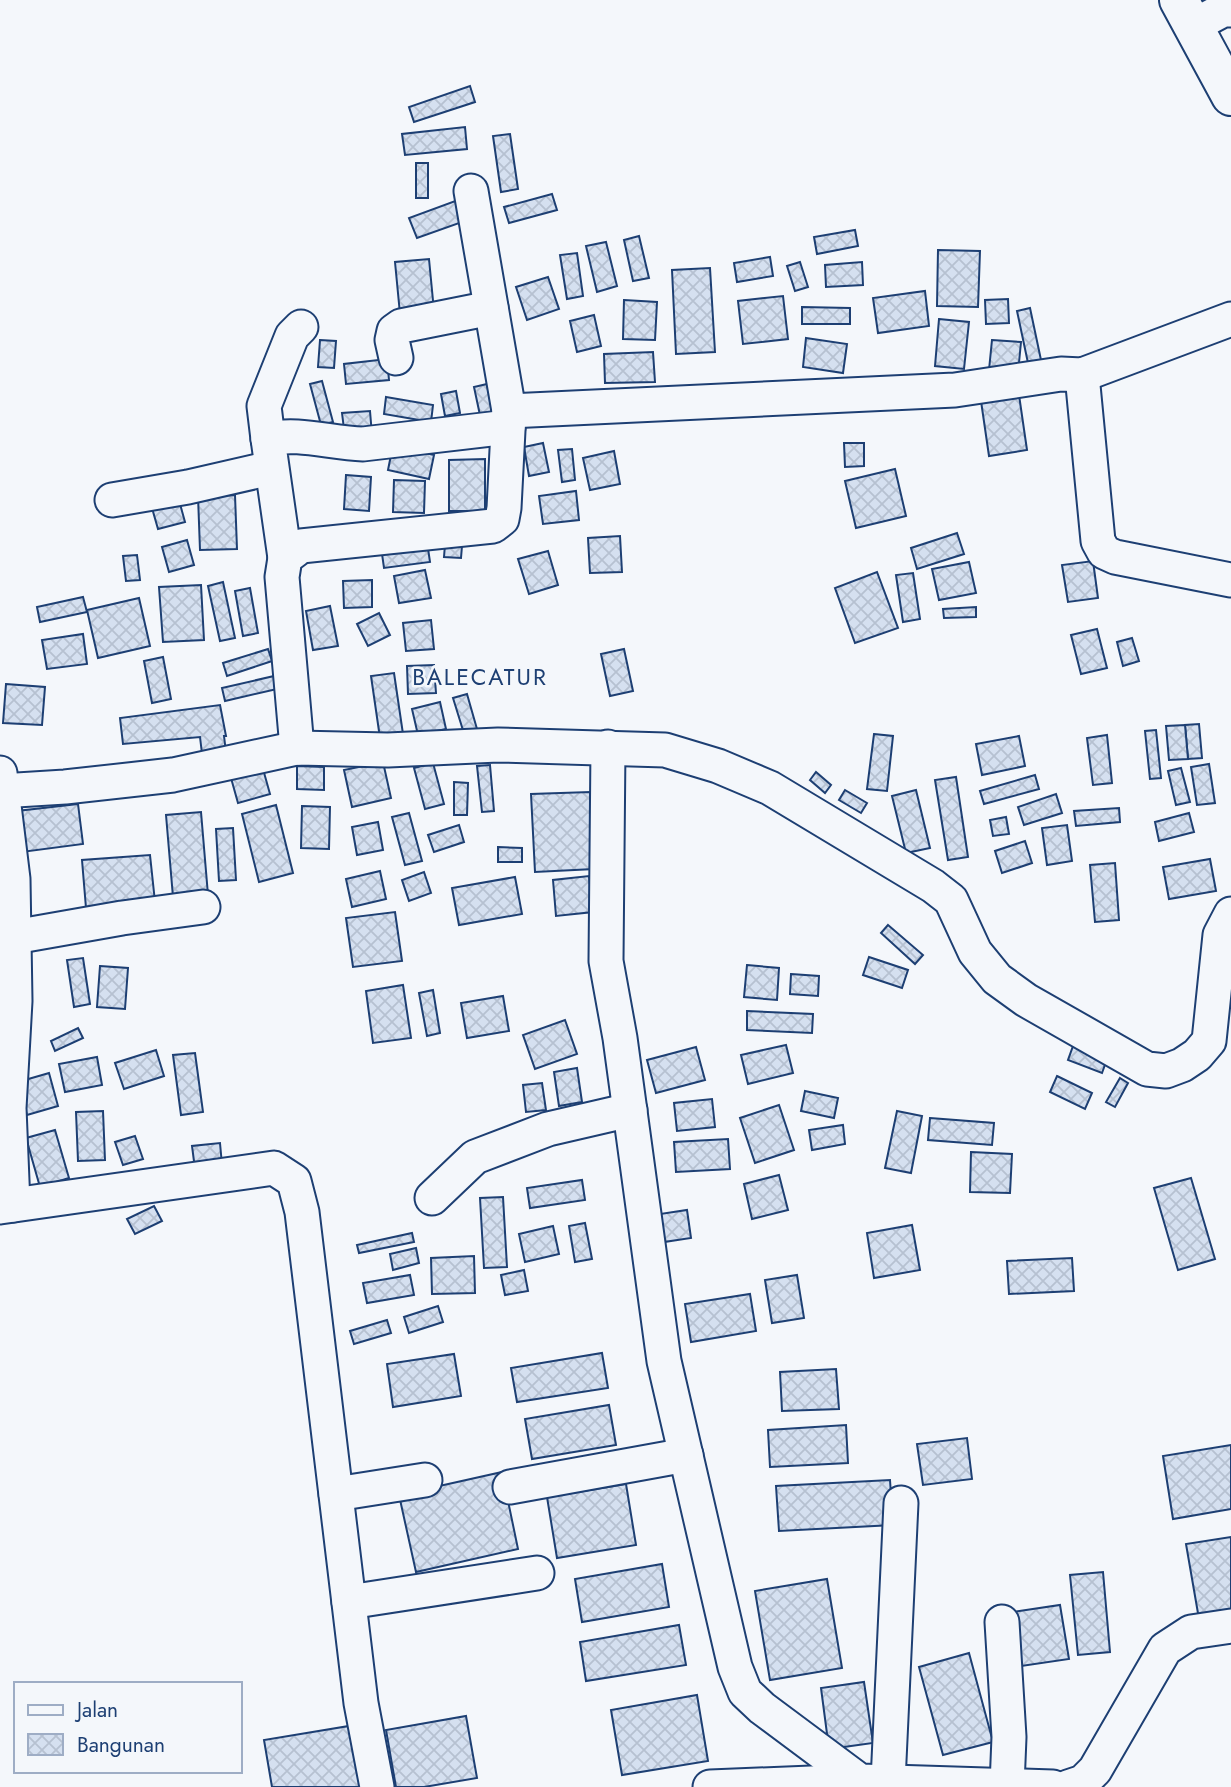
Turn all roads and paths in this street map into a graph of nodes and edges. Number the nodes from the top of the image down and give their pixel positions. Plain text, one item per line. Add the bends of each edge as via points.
1 (1231, 10) edge
2 (1186, 13) edge
3 (1231, 96) edge
4 (471, 191) dead end
5 (491, 308) junction
6 (1231, 319) edge
7 (301, 327) dead end
8 (396, 358) dead end
9 (1082, 375) junction
10 (509, 419) junction
11 (269, 454) junction
12 (112, 500) dead end
13 (285, 558) junction
14 (1231, 580) edge
15 (608, 747) junction
16 (297, 748) junction
17 (1, 785) edge
18 (203, 907) dead end
19 (1231, 914) edge
20 (14, 937) junction
21 (630, 1110) junction
22 (432, 1198) dead end
23 (7, 1206) edge
24 (686, 1455) junction
25 (425, 1480) dead end
26 (510, 1487) dead end
27 (336, 1493) junction
28 (901, 1503) dead end
29 (537, 1573) dead end
30 (349, 1602) junction
31 (1002, 1622) dead end
32 (1231, 1626) edge
33 (869, 1784) edge
34 (962, 1786) edge
35 (1007, 1786) edge
36 (377, 1787) edge
37 (710, 1787) edge
38 (1053, 1787) edge
39 (1068, 1787) edge

1 - 2 street
2 - 3 highway
4 - 5 street
5 - 8 street via 401,326 392,340
5 - 10 street
6 - 9 street
7 - 11 street via 292,336 264,406
9 - 10 street via 955,390
9 - 14 street via 1098,541 1104,552
10 - 11 street via 363,444 289,435
10 - 13 street via 504,508 498,524 301,546
11 - 12 street via 188,487
11 - 13 street
13 - 16 street via 282,577
15 - 16 street
15 - 19 street via 665,750 771,788 933,886 951,900 975,952 997,979 1147,1069 1182,1065 1209,1041 1220,934
15 - 21 street via 606,961
16 - 17 street via 173,775 65,787
17 - 20 street via 13,879
18 - 20 street
20 - 23 street
21 - 22 street via 548,1129 475,1157
21 - 24 street via 664,1361
23 - 27 street via 274,1168 294,1181 302,1212
24 - 26 street
24 - 33 street via 735,1667 745,1692 797,1736
25 - 27 street
27 - 30 street
28 - 33 street
29 - 30 street
30 - 36 street
31 - 35 street
32 - 39 street via 1191,1632 1164,1649 1095,1770 1083,1782
33 - 34 street
33 - 37 street
34 - 35 street
35 - 38 street

